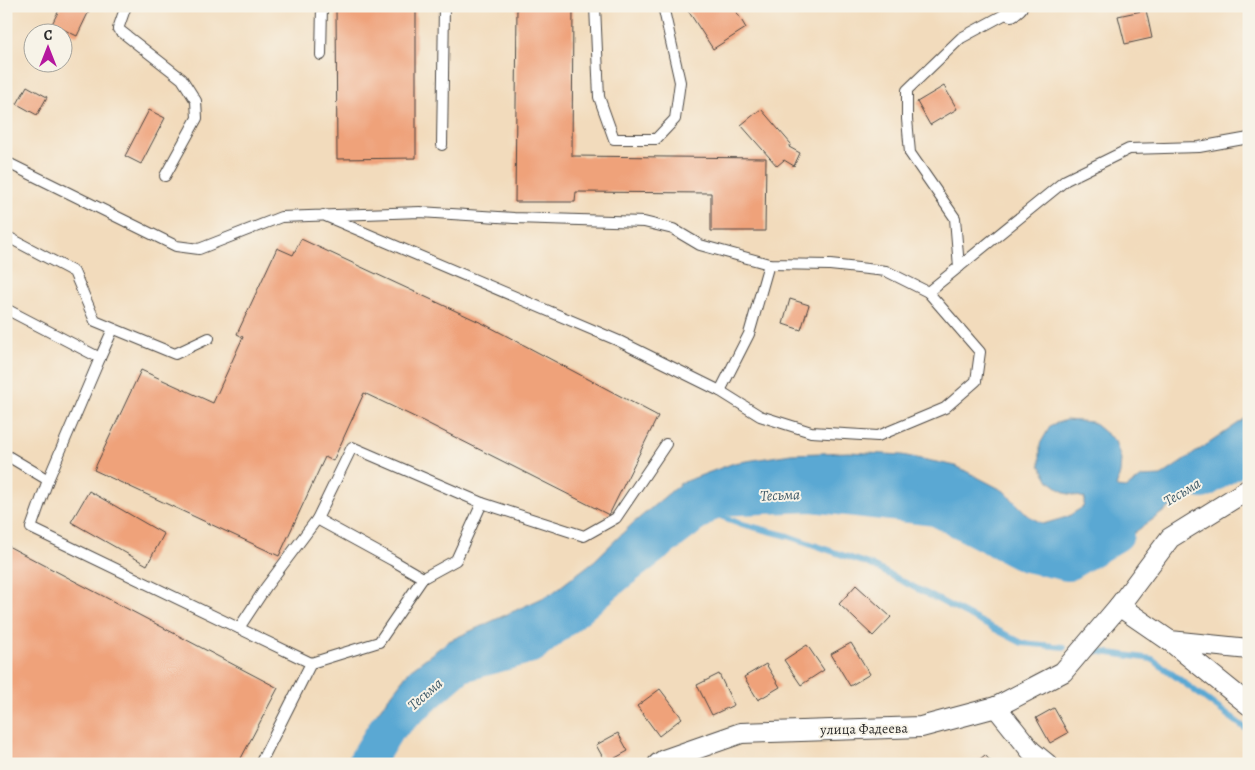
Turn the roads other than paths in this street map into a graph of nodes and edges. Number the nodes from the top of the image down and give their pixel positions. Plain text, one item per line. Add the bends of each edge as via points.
1 (126, 6) edge
2 (322, 6) edge
3 (444, 6) edge
4 (596, 6) edge
5 (663, 6) edge
6 (1014, 9) edge
7 (321, 55) dead end
8 (1249, 138) edge
9 (442, 145) dead end
10 (6, 162) edge
11 (165, 176) dead end
12 (323, 215) junction
13 (6, 236) edge
14 (769, 264) junction
15 (959, 267) junction
16 (928, 292) junction
17 (6, 309) edge
18 (113, 329) junction
19 (209, 338) dead end
20 (100, 358) junction
21 (720, 391) junction
22 (666, 444) dead end
23 (6, 455) edge
24 (48, 480) junction
25 (1249, 489) edge
26 (482, 503) junction
27 (317, 519) junction
28 (423, 578) junction
29 (1119, 606) junction
30 (238, 628) junction
31 (1170, 641) junction
32 (1249, 649) edge
33 (311, 663) junction
34 (1249, 705) edge
35 (996, 707) junction
36 (1027, 757) edge
37 (260, 764) edge
38 (658, 764) edge
39 (1047, 764) edge

1 - 11 lane via 118,29 182,78 196,101 197,118
2 - 7 lane
3 - 9 lane
4 - 5 lane via 598,97 614,139 656,139 675,119 680,82
6 - 15 lane via 961,38 907,90 910,154 955,218
8 - 15 lane via 1199,147 1129,149 1066,180
10 - 12 lane via 176,246 199,249 281,217
12 - 14 lane via 420,212 644,222 673,229 700,245
12 - 21 lane via 619,342
13 - 18 lane via 74,272 95,321
14 - 16 lane via 830,265 886,271
14 - 21 lane via 749,334
15 - 16 lane
16 - 21 lane via 980,352 976,381 945,408 878,436 811,432 760,416
17 - 20 lane
18 - 19 lane via 175,354
18 - 20 lane
20 - 24 lane
22 - 26 lane via 616,518 584,536
23 - 24 lane
24 - 30 lane via 31,528
25 - 29 street, улица Фадеева via 1170,538
26 - 27 lane via 352,447
26 - 28 lane via 456,560
27 - 28 lane
27 - 30 lane
28 - 33 lane via 379,642
29 - 31 street
29 - 35 street, улица Фадеева via 1063,672
30 - 33 lane
31 - 32 street
31 - 34 street
33 - 37 lane
35 - 36 street
35 - 38 street, улица Фадеева via 921,728 741,732
36 - 39 street

